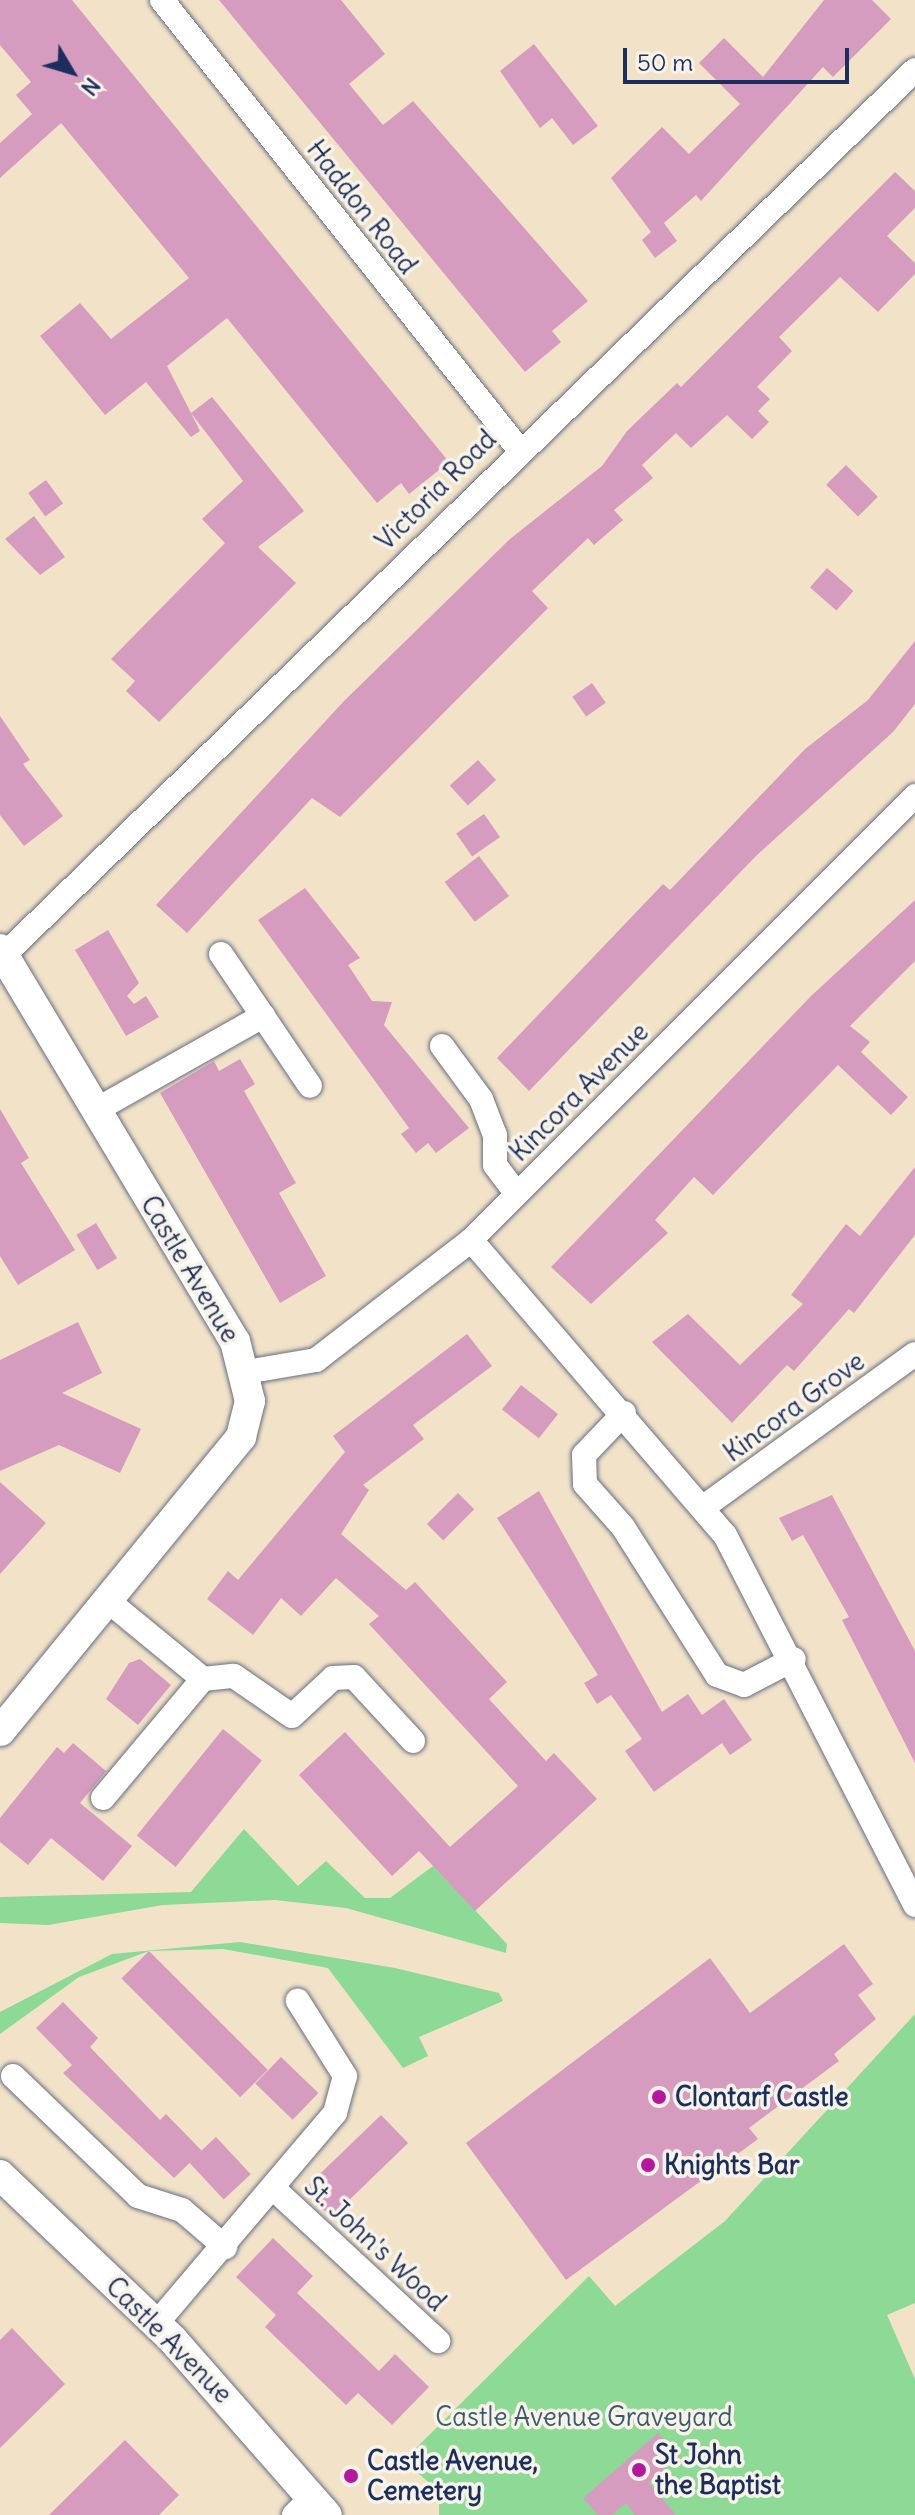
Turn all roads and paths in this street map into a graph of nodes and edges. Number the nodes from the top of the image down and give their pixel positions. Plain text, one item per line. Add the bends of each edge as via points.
1 (162, 0) edge
2 (915, 70) edge
3 (518, 448) junction
4 (915, 796) edge
5 (2, 952) edge
6 (221, 954) dead end
7 (263, 1016) junction
8 (442, 1046) dead end
9 (310, 1086) dead end
10 (96, 1110) junction
11 (517, 1194) junction
12 (471, 1240) junction
13 (915, 1354) edge
14 (246, 1372) junction
15 (624, 1413) junction
16 (705, 1506) junction
17 (108, 1601) junction
18 (794, 1659) junction
19 (203, 1679) junction
20 (0, 1731) edge
21 (413, 1741) dead end
22 (103, 1798) dead end
23 (915, 1905) edge
24 (298, 2001) dead end
25 (13, 2076) dead end
26 (0, 2175) edge
27 (274, 2189) junction
28 (225, 2247) junction
29 (156, 2324) junction
30 (438, 2341) dead end
31 (311, 2509) edge

1 - 3 street, Haddon Road
2 - 3 street, Victoria Road
3 - 5 street, Victoria Road
4 - 11 street, Kincora Avenue
5 - 10 street, Castle Avenue
6 - 7 street
7 - 9 street
7 - 10 street
8 - 11 street via 481,1099 495,1135 495,1165
10 - 14 street, Castle Avenue
11 - 12 street, Kincora Avenue
12 - 14 street, Kincora Avenue via 316,1360
12 - 15 street
13 - 16 street, Kincora Grove
14 - 17 street, Castle Avenue via 250,1401 241,1437
15 - 16 street
15 - 18 street via 584,1455 585,1484 623,1527 717,1675 744,1685
16 - 18 street
17 - 19 street
17 - 20 street, Castle Avenue
18 - 23 street
19 - 21 street via 234,1676 280,1714 292,1716 333,1678 354,1677
19 - 22 street
24 - 27 street, St. John's Wood via 340,2063 344,2090 335,2113 298,2149
25 - 28 street via 138,2196 182,2210
26 - 29 street, Castle Avenue
27 - 28 street, St. John's Wood
27 - 30 street, St. John's Wood
28 - 29 street, St. John's Wood
29 - 31 street, Castle Avenue

